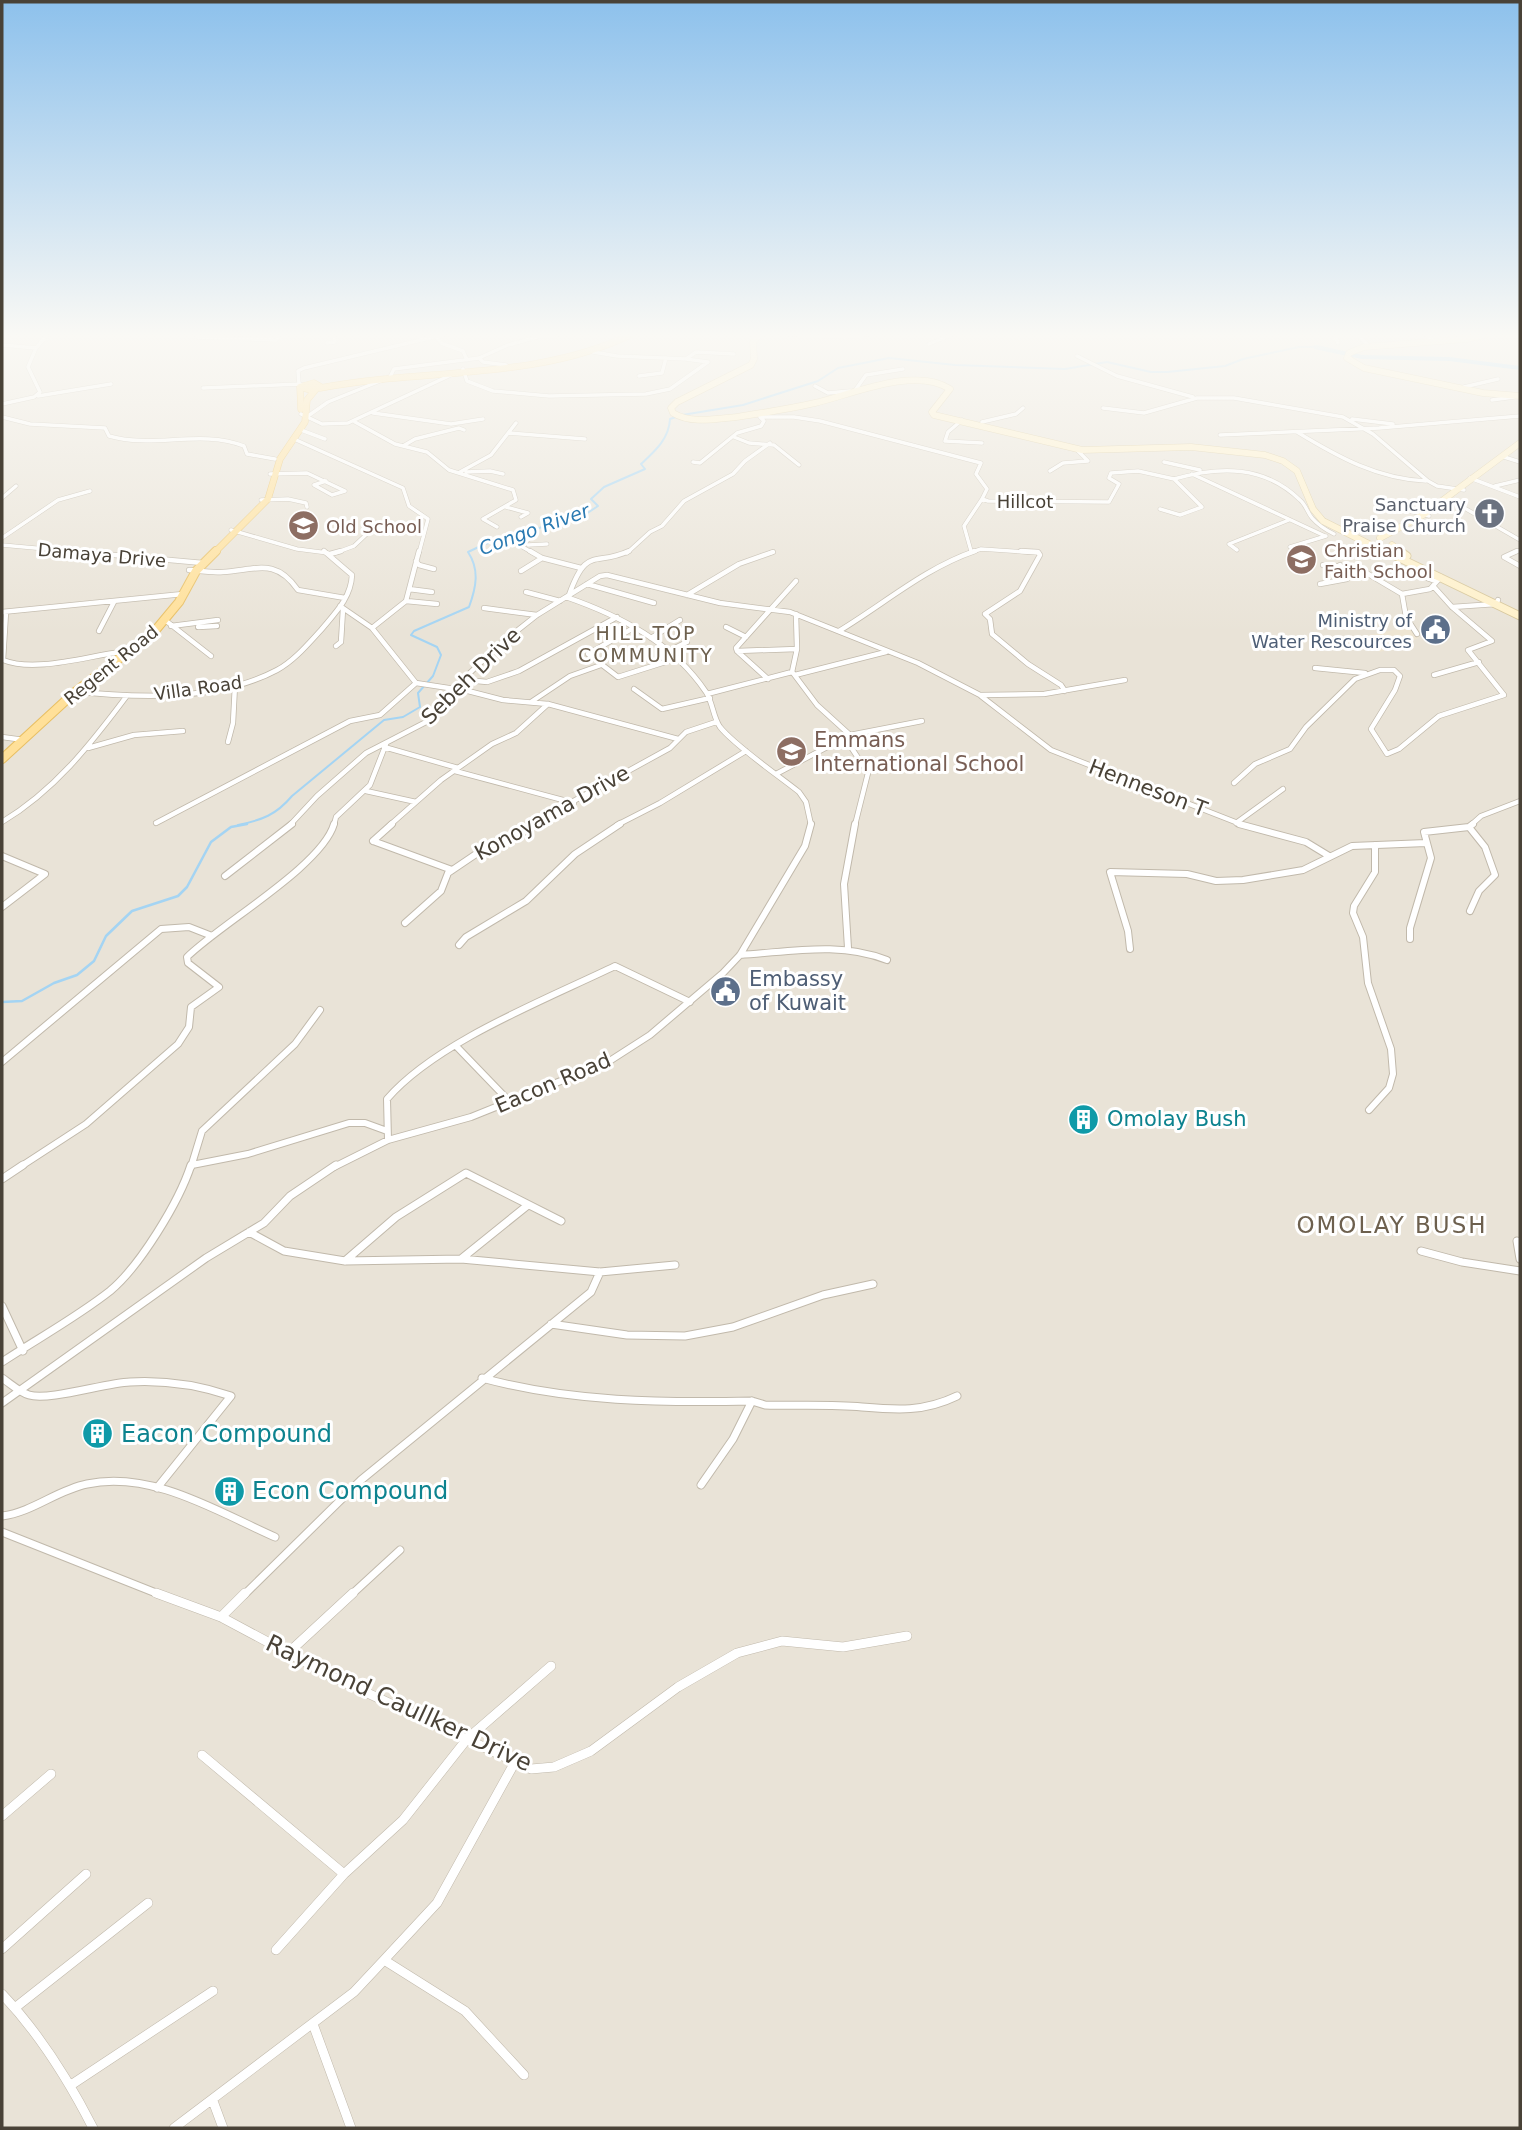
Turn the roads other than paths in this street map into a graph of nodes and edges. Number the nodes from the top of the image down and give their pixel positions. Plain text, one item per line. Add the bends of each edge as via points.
1 (108, 433) edge
2 (293, 433) edge
3 (298, 433) edge
4 (310, 433) edge
5 (375, 433) edge
6 (437, 433) edge
7 (509, 433) edge
8 (514, 433) edge
9 (739, 433) edge
10 (865, 433) edge
11 (948, 433) edge
12 (1015, 433) edge
13 (1028, 433) edge
14 (1250, 433) edge
15 (1301, 433) edge
16 (1371, 433) edge
17 (1220, 435) dead end
18 (734, 437) junction
19 (294, 439) junction
20 (325, 439) dead end
21 (584, 439) dead end
22 (770, 443) junction
23 (982, 443) dead end
24 (1520, 443) edge
25 (403, 446) junction
26 (1076, 449) junction
27 (1520, 449) edge
28 (1504, 457) junction
29 (275, 459) junction
30 (693, 462) dead end
31 (1164, 462) dead end
32 (1520, 462) edge
33 (799, 465) dead end
34 (1200, 470) junction
35 (1050, 471) dead end
36 (459, 472) junction
37 (273, 474) junction
38 (503, 474) dead end
39 (1192, 474) junction
40 (1174, 479) junction
41 (327, 480) junction
42 (1473, 480) junction
43 (1520, 480) edge
44 (1428, 481) junction
45 (16, 486) dead end
46 (1493, 486) junction
47 (1461, 490) junction
48 (90, 491) dead end
49 (1520, 497) edge
50 (2, 498) edge
51 (982, 499) junction
52 (1449, 499) junction
53 (265, 500) junction
54 (1389, 505) dead end
55 (307, 507) dead end
56 (506, 507) junction
57 (1160, 509) dead end
58 (1426, 516) junction
59 (521, 517) dead end
60 (1289, 520) junction
61 (497, 527) dead end
62 (380, 528) dead end
63 (233, 531) junction
64 (1338, 533) junction
65 (1325, 536) junction
66 (2, 538) edge
67 (513, 539) dead end
68 (1520, 540) edge
69 (532, 541) junction
70 (1376, 542) junction
71 (545, 543) dead end
72 (1392, 544) junction
73 (2, 545) edge
74 (1290, 547) dead end
75 (1237, 550) dead end
76 (1520, 550) edge
77 (971, 551) junction
78 (773, 552) dead end
79 (330, 554) junction
80 (542, 558) junction
81 (415, 561) junction
82 (1323, 565) dead end
83 (1340, 565) junction
84 (196, 566) junction
85 (1520, 566) edge
86 (581, 568) junction
87 (1400, 568) dead end
88 (434, 569) dead end
89 (521, 571) dead end
90 (796, 581) dead end
91 (1437, 582) junction
92 (587, 584) junction
93 (1321, 584) dead end
94 (409, 589) junction
95 (432, 592) dead end
96 (526, 592) dead end
97 (179, 594) junction
98 (1402, 594) junction
99 (687, 595) junction
100 (568, 596) junction
101 (345, 598) junction
102 (406, 601) junction
103 (560, 601) junction
104 (114, 602) junction
105 (1497, 602) junction
106 (654, 603) dead end
107 (437, 604) dead end
108 (342, 607) junction
109 (1452, 607) junction
110 (485, 608) dead end
111 (769, 610) junction
112 (4, 612) edge
113 (796, 614) junction
114 (1520, 614) edge
115 (537, 615) junction
116 (617, 617) junction
117 (680, 620) dead end
118 (217, 623) dead end
119 (170, 625) junction
120 (635, 627) junction
121 (726, 627) dead end
122 (372, 628) junction
123 (99, 631) dead end
124 (839, 631) junction
125 (1417, 634) dead end
126 (746, 637) junction
127 (651, 638) junction
128 (687, 642) dead end
129 (336, 646) dead end
130 (797, 649) junction
131 (669, 651) junction
132 (737, 651) junction
133 (886, 652) junction
134 (124, 653) junction
135 (211, 656) dead end
136 (678, 658) junction
137 (1479, 662) junction
138 (601, 665) junction
139 (1315, 668) dead end
140 (793, 673) junction
141 (1367, 673) junction
142 (1434, 675) dead end
143 (768, 679) junction
144 (466, 680) junction
145 (1125, 680) dead end
146 (419, 684) junction
147 (235, 685) junction
148 (454, 689) junction
149 (634, 689) dead end
150 (73, 691) junction
151 (1065, 691) junction
152 (980, 695) junction
153 (126, 696) junction
154 (709, 696) junction
155 (531, 702) junction
156 (548, 704) junction
157 (922, 720) dead end
158 (716, 722) junction
159 (183, 731) dead end
160 (848, 736) junction
161 (2, 737) edge
162 (20, 739) junction
163 (678, 739) junction
164 (228, 742) dead end
165 (385, 745) junction
166 (86, 749) junction
167 (2, 751) edge
168 (746, 751) junction
169 (2, 759) edge
170 (456, 770) junction
171 (776, 774) junction
172 (1234, 783) dead end
173 (1283, 789) dead end
174 (366, 791) junction
175 (1520, 801) edge
176 (416, 802) junction
177 (574, 803) junction
178 (2, 822) edge
179 (156, 823) dead end
180 (1236, 823) junction
181 (1469, 827) junction
182 (1426, 843) junction
183 (1375, 845) junction
184 (2, 856) edge
185 (1329, 856) junction
186 (452, 870) junction
187 (225, 876) dead end
188 (2, 907) edge
189 (1471, 911) dead end
190 (405, 923) dead end
191 (212, 936) junction
192 (1410, 939) dead end
193 (459, 945) dead end
194 (848, 948) junction
195 (1130, 949) dead end
196 (740, 955) junction
197 (887, 960) dead end
198 (690, 1002) junction
199 (320, 1010) dead end
200 (457, 1047) junction
201 (2, 1062) edge
202 (510, 1102) junction
203 (1368, 1110) dead end
204 (387, 1131) junction
205 (388, 1140) junction
206 (192, 1165) junction
207 (2, 1179) edge
208 (528, 1205) junction
209 (561, 1221) dead end
210 (249, 1232) junction
211 (1517, 1241) dead end
212 (1421, 1251) dead end
213 (461, 1259) junction
214 (1520, 1259) edge
215 (345, 1261) junction
216 (675, 1265) dead end
217 (1520, 1271) edge
218 (600, 1272) junction
219 (873, 1284) dead end
220 (2, 1306) edge
221 (551, 1324) junction
222 (23, 1351) junction
223 (2, 1362) edge
224 (2, 1378) edge
225 (482, 1378) junction
226 (20, 1389) junction
227 (957, 1396) dead end
228 (752, 1401) junction
229 (2, 1402) edge
230 (701, 1485) dead end
231 (157, 1488) junction
232 (2, 1516) edge
233 (2, 1532) edge
234 (275, 1537) dead end
235 (400, 1550) dead end
236 (221, 1617) junction
237 (907, 1636) dead end
238 (287, 1654) junction
239 (551, 1667) dead end
240 (467, 1739) junction
241 (202, 1755) dead end
242 (515, 1762) junction
243 (51, 1774) dead end
244 (2, 1816) edge
245 (86, 1874) dead end
246 (344, 1874) junction
247 (148, 1903) dead end
248 (2, 1949) edge
249 (276, 1950) dead end
250 (384, 1960) junction
251 (213, 1991) dead end
252 (2, 1994) edge
253 (16, 2007) junction
254 (313, 2024) junction
255 (524, 2075) dead end
256 (71, 2085) junction
257 (213, 2101) junction
258 (93, 2128) edge
259 (174, 2128) edge
260 (223, 2128) edge
261 (351, 2128) edge

1 - 29 street via 127,442 227,441 244,446 247,454
2 - 29 main road, Regent Road
3 - 19 main road, Regent Road
4 - 20 street
5 - 25 street
6 - 25 street
7 - 36 street via 491,455
8 - 21 street
9 - 18 street
10 - 51 street, Hillcot via 981,463 976,474 986,489
11 - 23 street via 945,441
12 - 26 main road
13 - 70 main road via 1087,448 1194,445 1278,456 1303,472 1329,520
14 - 17 street
15 - 44 street via 1380,474
16 - 44 street
18 - 22 street
18 - 30 street via 700,463
19 - 37 main road, Regent Road
19 - 81 street via 405,489 409,506 428,519
22 - 33 street
22 - 86 street via 733,474 684,501 662,526 627,553 594,557
24 - 28 main road
25 - 36 street via 427,452 444,467
26 - 35 street via 1088,461 1063,463
26 - 64 main road via 1191,447 1265,455 1297,471 1317,516
27 - 28 main road
28 - 32 street
28 - 42 main road
29 - 37 main road, Regent Road
31 - 34 street
34 - 39 street
34 - 64 street via 1252,471 1273,479 1304,503 1317,524
36 - 38 street
36 - 56 street via 513,490 516,500
37 - 41 street via 304,472
37 - 53 main road, Regent Road
39 - 40 street
39 - 60 street
40 - 51 street, Hillcot via 1138,471 1111,473 1109,478 1119,484 1109,502
40 - 57 street via 1202,508 1180,515
41 - 41 street via 336,486 345,491 332,495 314,485
42 - 46 street
42 - 47 main road
43 - 46 street
44 - 47 street
45 - 50 street
46 - 49 street
47 - 52 main road
48 - 66 street via 58,500
51 - 77 street via 964,526
52 - 58 main road
52 - 68 street
53 - 55 street via 301,500
53 - 63 main road, Regent Road
54 - 58 street
56 - 59 street via 528,513
56 - 61 street via 483,519
58 - 70 main road
58 - 72 main road via 1395,536
60 - 65 street
60 - 75 street via 1229,544
62 - 79 street via 348,549
63 - 79 street
63 - 84 main road, Regent Road
64 - 65 street
64 - 70 main road
65 - 74 street
67 - 69 street
69 - 71 street
69 - 80 street via 519,545
70 - 72 main road
70 - 91 main road
72 - 105 main road
73 - 84 street, Damaya Drive
76 - 85 street via 1504,557
77 - 124 street via 938,565
77 - 151 street via 1040,555 1022,589 985,614 992,634
78 - 99 street via 745,561
79 - 101 street via 352,575
80 - 86 street
80 - 89 street
81 - 88 street
81 - 94 street
82 - 83 street
83 - 93 street via 1347,579
83 - 98 street via 1358,568
84 - 97 main road, Regent Road
84 - 101 street, Damaya Drive via 271,568 287,574 298,590
86 - 100 street
87 - 91 street
90 - 111 street
91 - 98 street
91 - 105 main road
91 - 109 street
92 - 99 street, Sebeh Drive via 607,575
92 - 100 street, Sebeh Drive
92 - 106 street
94 - 95 street
94 - 102 street
96 - 103 street
97 - 104 street
97 - 119 main road, Regent Road
97 - 134 main road, Regent Road
98 - 125 street via 1406,617
99 - 111 street, Sebeh Drive
100 - 103 street, Sebeh Drive
100 - 116 street
101 - 108 street, Villa Road
102 - 107 street
102 - 122 street
103 - 115 street, Sebeh Drive
104 - 112 street
104 - 123 street
105 - 109 street
105 - 114 main road
108 - 122 street
108 - 129 street via 341,642
108 - 147 street, Villa Road via 285,664
109 - 137 street via 1492,641 1468,650
110 - 115 street
111 - 113 street, Sebeh Drive
111 - 126 street
112 - 134 street via 3,660 8,664
113 - 124 street, Sebeh Drive
113 - 130 street
115 - 144 street, Sebeh Drive via 499,645
116 - 120 street
116 - 144 street via 519,671 487,682
117 - 127 street
118 - 119 street
119 - 134 main road, Regent Road
119 - 135 street
120 - 127 street
120 - 138 street via 587,654
121 - 126 street
122 - 146 street
124 - 133 street, Sebeh Drive
126 - 132 street
127 - 131 street
128 - 131 street
130 - 132 street
130 - 140 street
131 - 136 street
132 - 143 street
133 - 140 street
133 - 152 street, Sebeh Drive
134 - 150 main road, Regent Road
136 - 138 street via 620,677
136 - 154 street
137 - 141 street via 1504,693 1435,719 1387,754 1371,729 1400,676 1384,669
137 - 142 street
138 - 155 street via 570,676
139 - 141 street
140 - 143 street
140 - 160 street
141 - 172 street via 1348,685 1290,749 1255,764
143 - 154 street
144 - 148 street, Sebeh Drive
145 - 151 street, Sebeh Drive
146 - 148 street
146 - 179 street via 380,715 350,721
147 - 153 street, Villa Road
147 - 164 street
148 - 155 street
148 - 165 street, Sebeh Drive via 428,721
149 - 154 street via 663,709
150 - 153 street, Villa Road
150 - 162 main road, Regent Road
151 - 152 street, Sebeh Drive
152 - 180 street, Henneson T via 1051,750
153 - 166 street
154 - 158 street
155 - 156 street
156 - 163 street
156 - 170 street via 516,733
157 - 160 street
158 - 163 street, Konoyama Drive
158 - 168 street, Eacon Road
159 - 166 street via 134,735
160 - 171 street
160 - 194 street via 868,773 844,884
161 - 162 street
162 - 167 main road, Regent Road
162 - 169 main road, Regent Road
163 - 177 street, Konoyama Drive
165 - 170 street
165 - 174 street
165 - 187 street, Sebeh Drive via 366,753 298,819
166 - 178 street via 44,795
168 - 171 street, Eacon Road
168 - 193 street via 610,829 575,854 538,892
170 - 176 street
170 - 177 street
171 - 196 street, Eacon Road via 806,802 810,836
173 - 180 street
174 - 176 street
174 - 191 street via 336,817 332,831 300,866
175 - 181 street via 1481,816
176 - 186 street via 373,841
177 - 186 street, Konoyama Drive via 500,839
180 - 185 street, Henneson T via 1306,842
181 - 182 street via 1424,832
181 - 189 street via 1485,847 1495,875 1479,891
182 - 183 street
182 - 192 street via 1431,858
183 - 185 street via 1352,846
183 - 203 street via 1375,872 1353,913 1363,937 1368,984 1391,1049 1393,1074 1389,1088
184 - 188 street via 45,874
185 - 195 street via 1303,870 1243,880 1110,872
186 - 190 street, Konoyama Drive via 438,895
191 - 201 street via 189,927 162,929
191 - 207 street via 186,960 218,985 218,990 191,1007 189,1027 178,1044 72,1134
194 - 196 street
194 - 197 street
196 - 198 street, Eacon Road
198 - 200 street via 615,966
198 - 202 street, Eacon Road via 608,1062
199 - 206 street via 295,1044 202,1131
200 - 202 street
200 - 204 street via 405,1077 390,1095
202 - 205 street, Eacon Road
204 - 205 street
204 - 206 street via 349,1123 248,1154
205 - 210 street, Eacon Road via 317,1177
206 - 222 street via 171,1211 125,1278
208 - 209 street
208 - 213 street
208 - 215 street via 466,1173 396,1217
210 - 215 street via 293,1254
210 - 226 street, Eacon Road
211 - 214 street
212 - 217 street
213 - 215 street
213 - 218 street
216 - 218 street
218 - 221 street via 591,1292
219 - 221 street via 814,1297 752,1322 703,1334 655,1337
220 - 222 street
221 - 225 street
222 - 223 street
224 - 226 street
225 - 228 street via 523,1389 662,1403
225 - 236 street via 361,1480
226 - 229 street, Eacon Road
226 - 231 street via 37,1396 159,1381 232,1396
227 - 228 street via 917,1412
228 - 230 street
231 - 232 street via 133,1481 88,1484
231 - 234 street
233 - 236 street, Raymond Caullker Drive
235 - 238 street
236 - 238 street, Raymond Caullker Drive
237 - 242 street, Raymond Caullker Drive via 843,1647 789,1641 759,1645 710,1667 577,1759 546,1769
238 - 240 street, Raymond Caullker Drive
239 - 240 street
240 - 242 street, Raymond Caullker Drive
240 - 246 street via 403,1820
241 - 246 street
242 - 250 street via 437,1903
243 - 244 street
245 - 248 street
246 - 249 street
247 - 253 street
250 - 254 street via 354,1992
250 - 255 street via 465,2011
251 - 256 street
252 - 253 street
253 - 256 street
254 - 257 street
254 - 261 street
256 - 258 street
257 - 259 street
257 - 260 street

